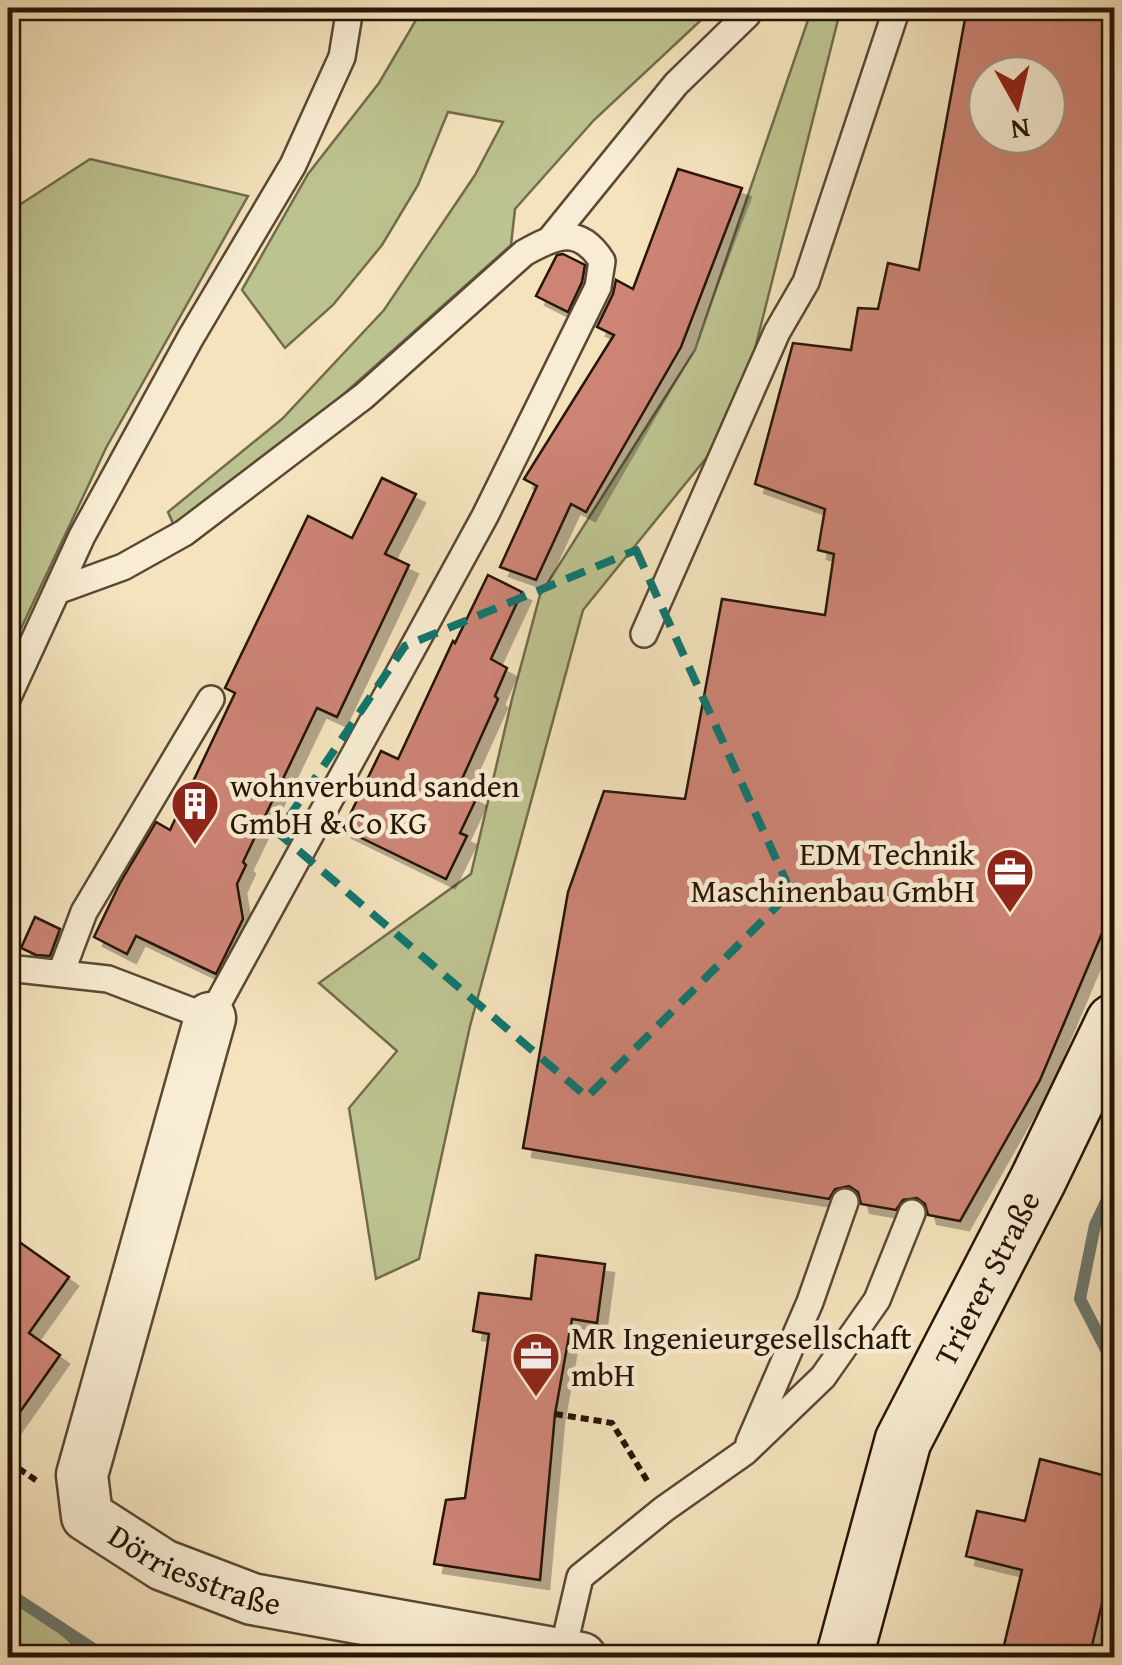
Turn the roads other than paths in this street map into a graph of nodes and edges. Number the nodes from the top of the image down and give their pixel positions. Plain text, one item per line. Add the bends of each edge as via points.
1 (350, 8) edge
2 (897, 8) edge
3 (747, 15) dead end
4 (552, 237) junction
5 (57, 591) junction
6 (644, 634) dead end
7 (8, 698) edge
8 (211, 699) dead end
9 (8, 968) edge
10 (61, 973) junction
11 (210, 1018) junction
12 (1114, 1022) edge
13 (844, 1202) dead end
14 (912, 1212) dead end
15 (745, 1452) junction
16 (572, 1656) edge
17 (844, 1658) edge

1 - 5 lane via 342,57 293,166 191,337
2 - 6 lane via 806,282 776,332
3 - 4 lane via 676,84
4 - 5 lane via 524,254 364,396 184,533 123,568
4 - 11 lane via 577,237 594,247 602,260 598,287 485,516
5 - 7 lane
8 - 10 lane via 84,912
9 - 10 lane
10 - 11 lane via 108,980
11 - 16 street, Dörriesstraße via 82,1475 88,1516 163,1565 252,1599
12 - 17 main road, Trierer Straße via 904,1441
13 - 15 lane via 810,1302
14 - 15 lane via 877,1300 823,1378
15 - 16 lane via 580,1577

